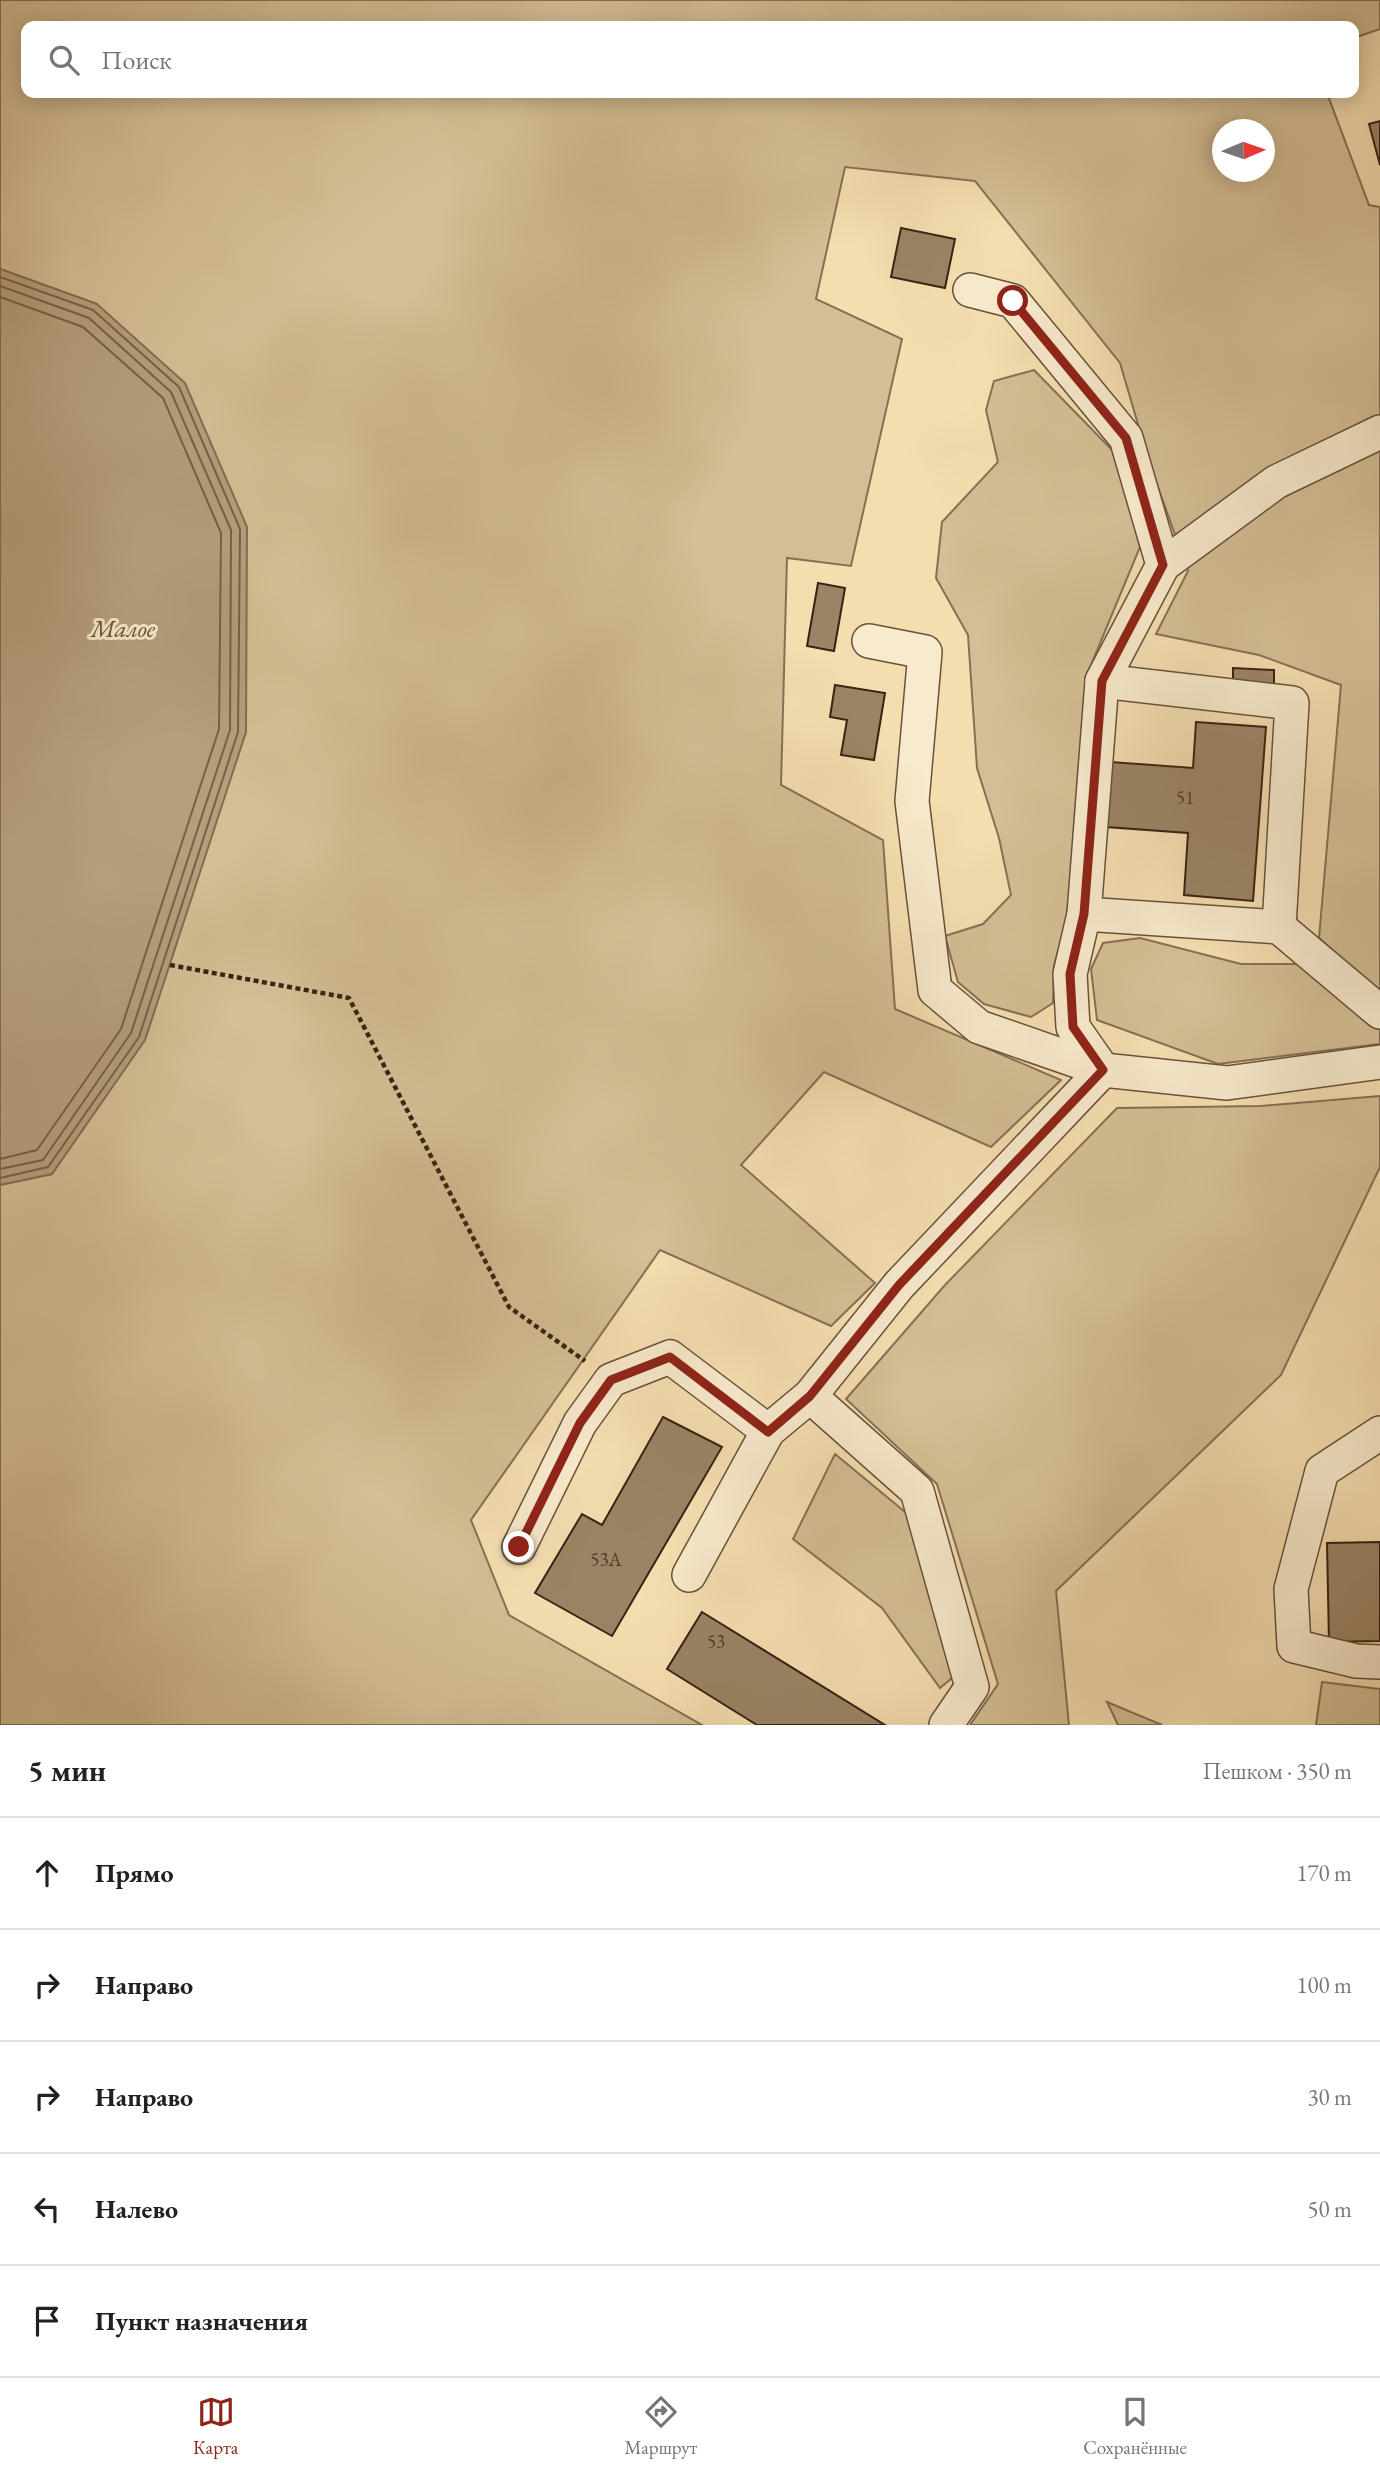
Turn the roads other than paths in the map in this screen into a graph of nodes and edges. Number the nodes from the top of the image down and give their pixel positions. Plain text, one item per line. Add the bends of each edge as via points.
1 (970, 290) dead end
2 (1380, 432) edge
3 (1163, 565) junction
4 (869, 641) dead end
5 (1102, 681) junction
6 (1084, 914) junction
7 (1279, 927) junction
8 (1380, 1012) edge
9 (1380, 1062) edge
10 (1103, 1070) junction
11 (810, 1396) junction
12 (768, 1432) junction
13 (1380, 1433) edge
14 (519, 1547) dead end
15 (689, 1575) dead end
16 (1380, 1662) edge
17 (946, 1725) edge

1 - 3 lane via 1013,301 1126,438
2 - 3 lane via 1276,482
3 - 5 lane
4 - 10 lane via 925,652 912,801 935,989 979,1027
5 - 6 lane
5 - 7 lane via 1292,703
6 - 7 lane
6 - 10 lane via 1070,974 1073,1027
7 - 8 lane
9 - 10 lane via 1227,1083
10 - 11 lane via 899,1285
11 - 12 lane
11 - 17 lane via 918,1491 972,1687
12 - 14 lane via 670,1357 611,1380 580,1423
12 - 15 lane
13 - 16 lane via 1322,1471 1292,1589 1294,1646

